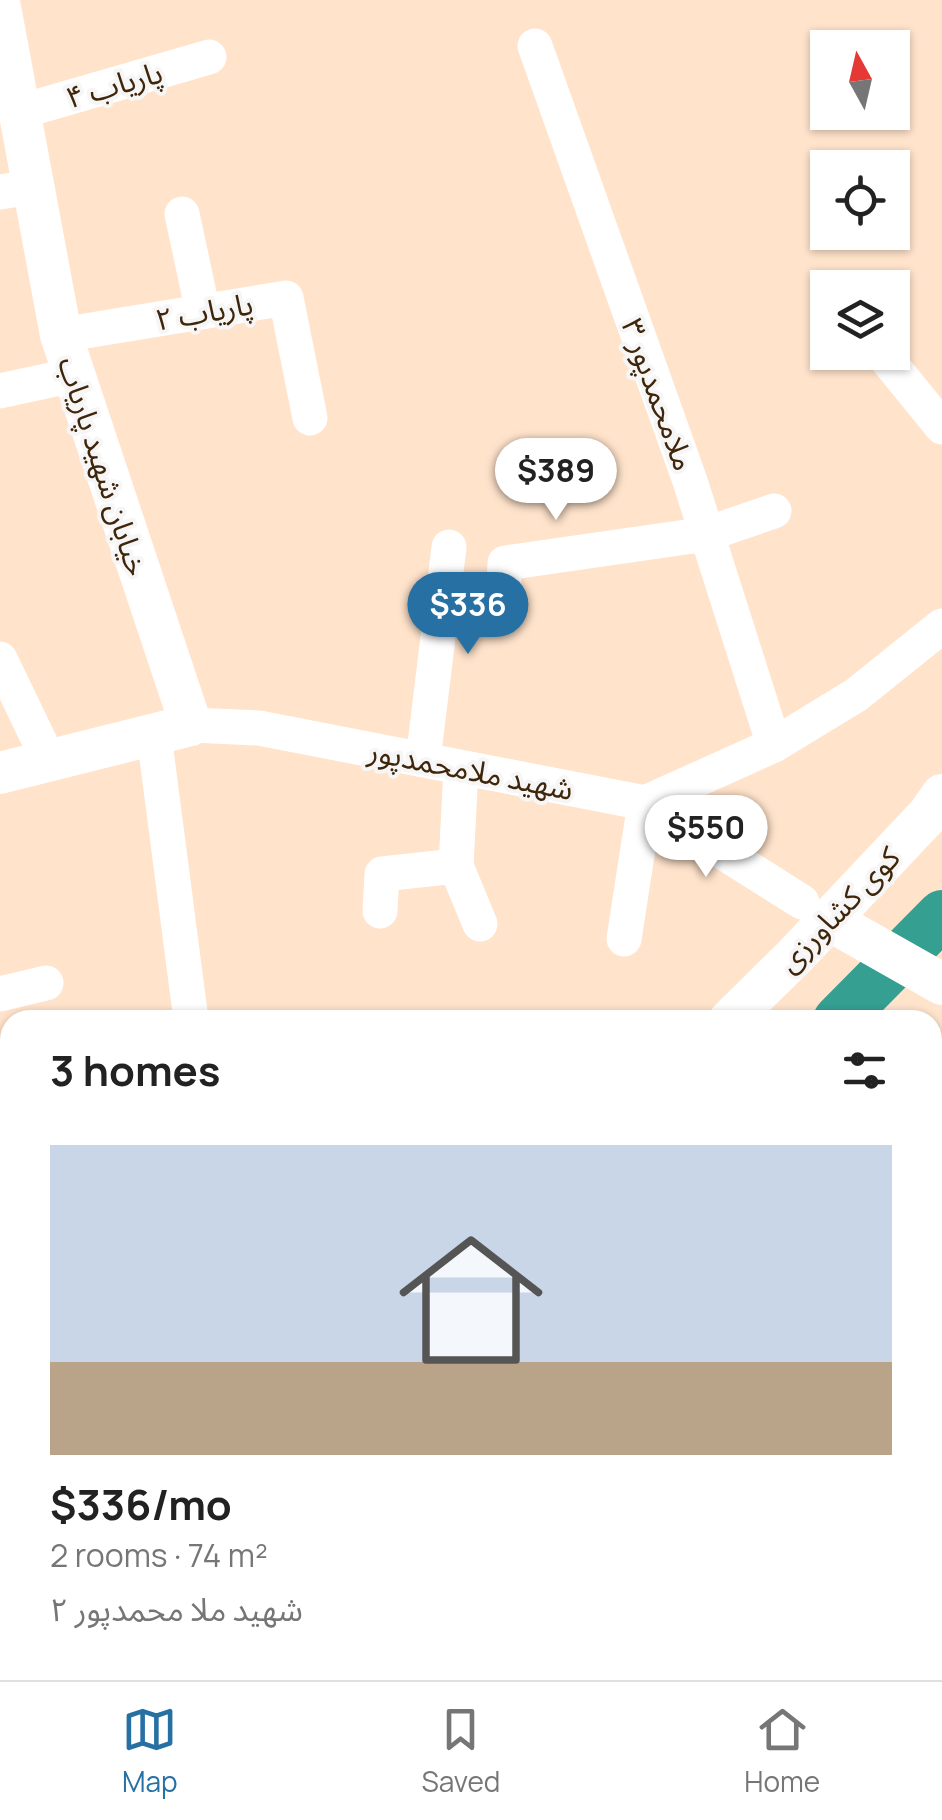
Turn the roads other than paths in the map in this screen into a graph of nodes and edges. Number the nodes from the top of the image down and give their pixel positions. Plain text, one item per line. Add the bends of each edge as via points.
1 (0, 8) edge
2 (535, 46) dead end
3 (208, 56) dead end
4 (19, 112) junction
5 (17, 190) edge
6 (182, 214) dead end
7 (203, 312) junction
8 (67, 355) junction
9 (896, 370) edge
10 (0, 391) edge
11 (310, 418) dead end
12 (942, 427) edge
13 (774, 511) dead end
14 (707, 534) junction
15 (449, 547) dead end
16 (502, 610) dead end
17 (942, 626) edge
18 (0, 659) edge
19 (172, 730) junction
20 (774, 745) junction
21 (424, 760) junction
22 (50, 761) junction
23 (461, 768) junction
24 (0, 773) edge
25 (942, 796) edge
26 (645, 803) junction
27 (456, 866) junction
28 (380, 911) dead end
29 (826, 916) junction
30 (480, 924) dead end
31 (624, 940) dead end
32 (46, 983) dead end
33 (942, 984) edge
34 (0, 994) edge
35 (190, 1010) edge
36 (739, 1010) edge

1 - 4 street, خیابان شهید پاریاب
2 - 14 street, ملامحمدپور ۳
3 - 4 street, پاریاب ۴
4 - 5 street, خیابان شهید پاریاب
5 - 8 street, خیابان شهید پاریاب
6 - 7 street
7 - 8 street, پاریاب ۲
7 - 11 street, پاریاب ۲ via 286,298
8 - 10 street, پاریاب ۲
8 - 19 street, خیابان شهید پاریاب
9 - 12 street
13 - 14 street
14 - 16 street via 505,563
14 - 20 street, ملامحمدپور ۳
15 - 21 street
17 - 20 street via 856,695
18 - 22 street
19 - 21 street, شهید ملامحمدپور via 259,728
19 - 22 street
19 - 35 street
20 - 26 street
21 - 23 street, شهید ملامحمدپور
22 - 24 street
23 - 26 street, شهید ملامحمدپور
23 - 27 street
25 - 29 street, کوی کشاورزی
26 - 29 street
26 - 31 street
27 - 28 street via 382,874
27 - 30 street
29 - 33 street
29 - 36 street, کوی کشاورزی
32 - 34 street

